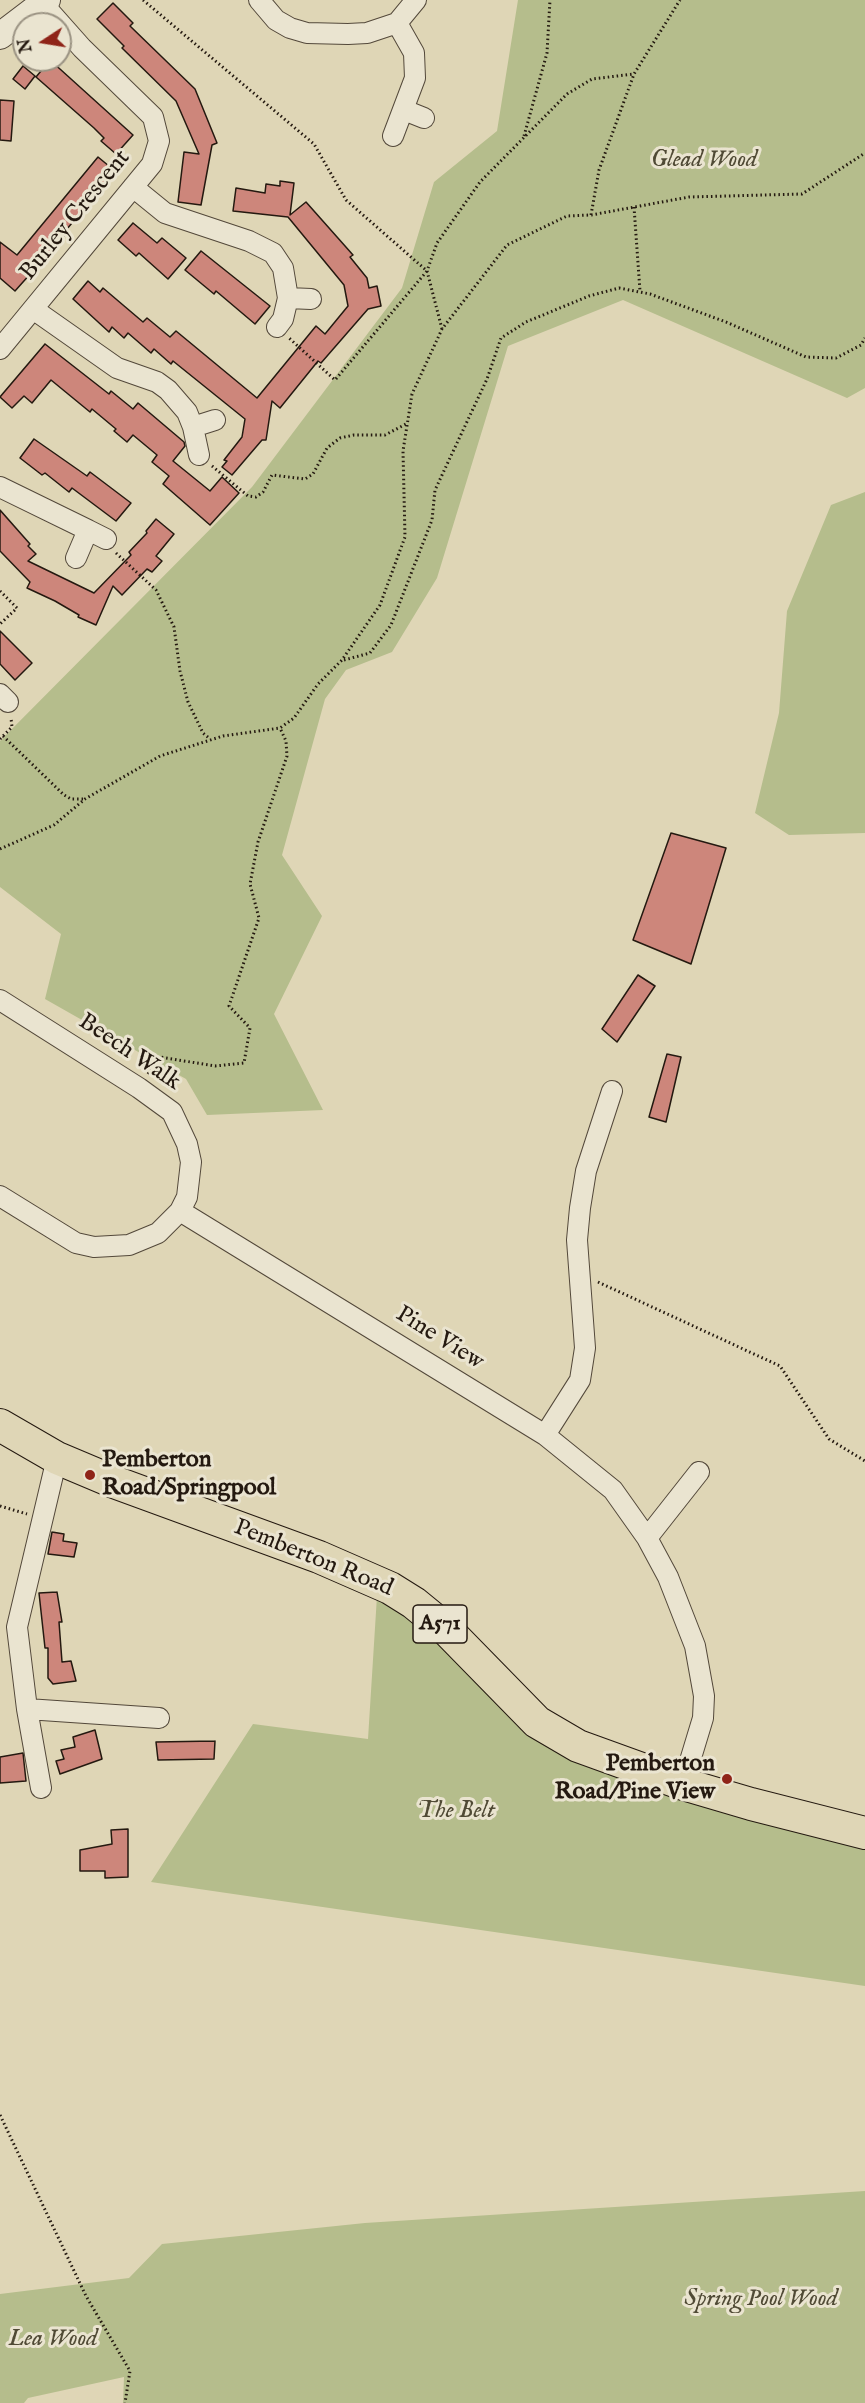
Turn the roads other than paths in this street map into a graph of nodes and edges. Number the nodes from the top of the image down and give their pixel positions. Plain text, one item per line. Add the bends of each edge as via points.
1 (259, 0) edge
2 (416, 0) edge
3 (45, 2) edge
4 (397, 23) junction
5 (0, 36) edge
6 (404, 110) junction
7 (424, 118) dead end
8 (393, 135) dead end
9 (133, 187) junction
10 (288, 298) junction
11 (310, 299) dead end
12 (33, 309) junction
13 (7, 327) edge
14 (277, 327) road end
15 (0, 349) edge
16 (214, 420) dead end
17 (193, 427) junction
18 (199, 455) road end
19 (0, 487) edge
20 (88, 530) junction
21 (106, 539) road end
22 (76, 558) dead end
23 (0, 1000) edge
24 (612, 1091) dead end
25 (0, 1196) edge
26 (180, 1211) junction
27 (0, 1425) edge
28 (545, 1435) junction
29 (57, 1458) junction
30 (699, 1472) dead end
31 (647, 1538) junction
32 (8, 1628) edge
33 (27, 1708) junction
34 (159, 1718) dead end
35 (683, 1784) junction
36 (41, 1788) dead end
37 (865, 1833) edge

1 - 4 street via 276,20 307,33 367,33
2 - 4 street
3 - 5 street
3 - 9 street, Burley Crescent via 82,48 153,117 159,141 157,152
4 - 6 street via 407,38 414,62 415,78
6 - 7 street
6 - 8 street
9 - 10 street via 165,213 273,253 283,268
9 - 12 street, Burley Crescent
10 - 11 street
10 - 14 street
12 - 13 street, Burley Crescent
12 - 17 street via 117,368 168,390
13 - 15 street, Burley Crescent
16 - 17 street
17 - 18 street
19 - 20 street
20 - 21 street
20 - 22 street
23 - 26 street, Beech Walk via 172,1112 187,1143 190,1180
24 - 28 street via 586,1171 577,1240 585,1348 580,1380
25 - 26 street via 76,1243 94,1247 144,1240 171,1223
26 - 28 street, Pine View
27 - 29 main road, Pemberton Road / A571
28 - 31 street, Pine View via 613,1490
29 - 32 street via 43,1519
29 - 35 main road, Pemberton Road / A571 via 319,1557 390,1588 447,1630 521,1707 556,1735
30 - 31 street
31 - 35 street, Pine View via 683,1611 702,1675 703,1718
32 - 33 street
33 - 34 street
33 - 36 street
35 - 37 main road, Pemberton Road / A571

